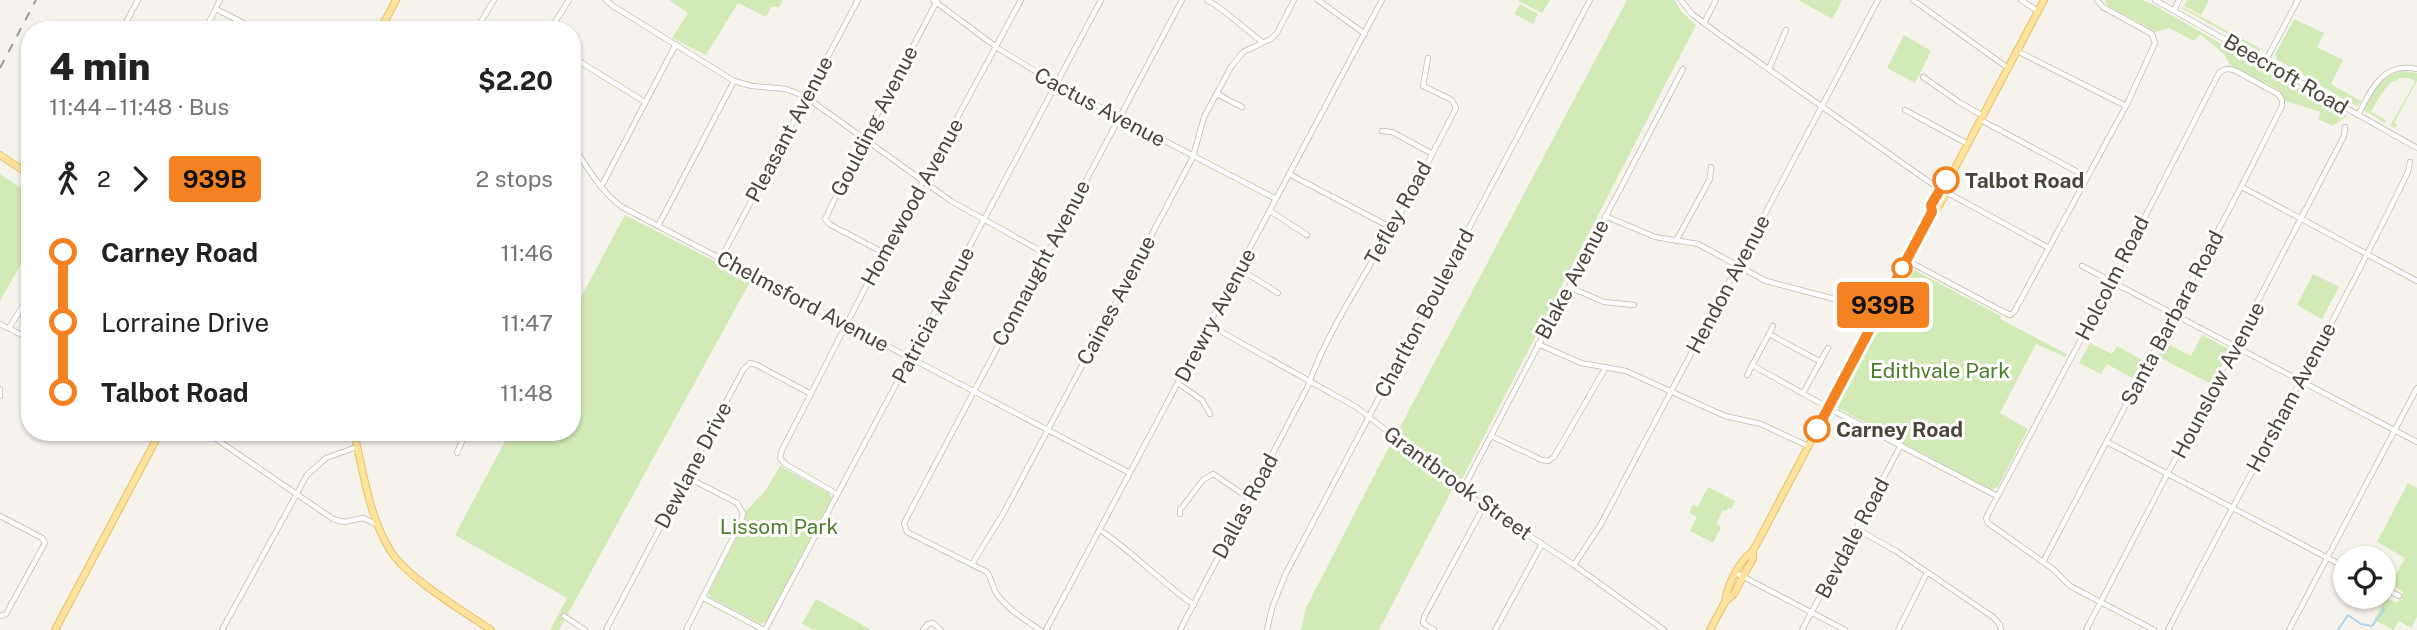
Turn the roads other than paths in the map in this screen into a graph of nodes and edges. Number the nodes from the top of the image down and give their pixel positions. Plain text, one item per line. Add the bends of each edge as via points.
1 (138, 0) edge
2 (220, 0) edge
3 (396, 0) edge
4 (494, 0) edge
5 (569, 0) edge
6 (606, 0) edge
7 (858, 0) edge
8 (1021, 0) edge
9 (1101, 0) edge
10 (1182, 0) edge
11 (1207, 0) edge
12 (1294, 0) edge
13 (1318, 0) edge
14 (1382, 0) edge
15 (1590, 0) edge
16 (1681, 0) edge
17 (1716, 0) edge
18 (1878, 0) edge
19 (1913, 0) edge
20 (2021, 0) edge
21 (2044, 0) edge
22 (2097, 0) edge
23 (2155, 0) edge
24 (2179, 0) edge
25 (2298, 0) edge
26 (936, 1) edge
27 (216, 9) junction
28 (2174, 10) junction
29 (2038, 12) junction
30 (127, 21) edge
31 (210, 21) edge
32 (239, 21) edge
33 (385, 21) edge
34 (481, 21) edge
35 (556, 21) edge
36 (1704, 23) junction
37 (1786, 30) dead end
38 (1364, 34) junction
39 (1262, 42) junction
40 (676, 44) junction
41 (996, 46) junction
42 (2017, 51) junction
43 (1428, 58) dead end
44 (2265, 62) junction
45 (581, 63) edge
46 (2008, 68) junction
47 (1683, 69) dead end
48 (1769, 69) junction
49 (2417, 69) edge
50 (1923, 77) dead end
51 (734, 81) junction
52 (2257, 82) joint
53 (1056, 84) junction
54 (1217, 94) junction
55 (806, 97) junction
56 (645, 102) junction
57 (1822, 106) junction
58 (2126, 106) junction
59 (1242, 107) dead end
60 (1905, 110) dead end
61 (2358, 115) junction
62 (1118, 116) junction
63 (1982, 118) junction
64 (2346, 127) dead end
65 (1382, 131) dead end
66 (864, 139) junction
67 (1968, 144) junction
68 (2417, 148) edge
69 (1431, 153) junction
70 (0, 155) edge
71 (581, 157) edge
72 (1193, 157) junction
73 (2410, 162) dead end
74 (1711, 167) dead end
75 (21, 169) edge
76 (1289, 174) junction
77 (2087, 177) junction
78 (923, 182) junction
79 (601, 187) junction
80 (2241, 187) junction
81 (1943, 191) junction
82 (1276, 199) junction
83 (1270, 211) junction
84 (1605, 216) junction
85 (983, 220) junction
86 (2302, 220) junction
87 (658, 226) junction
88 (1392, 228) junction
89 (1307, 235) dead end
90 (1676, 241) junction
91 (2049, 248) junction
92 (884, 253) junction
93 (1046, 254) junction
94 (2368, 255) junction
95 (721, 258) junction
96 (1906, 260) junction
97 (1738, 264) junction
98 (2082, 266) dead end
99 (1240, 270) junction
100 (2112, 281) junction
101 (2417, 281) edge
102 (1569, 287) junction
103 (1278, 293) dead end
104 (1634, 305) dead end
105 (21, 309) edge
106 (2173, 314) junction
107 (1875, 319) junction
108 (0, 324) edge
109 (847, 324) junction
110 (1209, 325) junction
111 (1773, 326) dead end
112 (9, 328) junction
113 (21, 334) edge
114 (1769, 334) junction
115 (1538, 344) junction
116 (2235, 347) junction
117 (1828, 348) dead end
118 (910, 357) junction
119 (1821, 362) junction
120 (1752, 365) junction
121 (1606, 367) junction
122 (1747, 375) dead end
123 (1309, 381) junction
124 (2299, 381) junction
125 (1179, 384) junction
126 (2417, 388) edge
127 (0, 389) edge
128 (973, 391) junction
129 (1672, 391) junction
130 (1803, 393) junction
131 (811, 394) junction
132 (0, 396) edge
133 (1828, 407) junction
134 (1210, 414) dead end
135 (1369, 418) junction
136 (1047, 429) junction
137 (2395, 430) junction
138 (1491, 436) junction
139 (154, 441) edge
140 (219, 441) edge
141 (356, 441) edge
142 (462, 441) edge
143 (2107, 442) junction
144 (2417, 442) edge
145 (1901, 445) junction
146 (1808, 446) junction
147 (357, 447) junction
148 (457, 453) dead end
149 (1130, 473) junction
150 (2168, 475) junction
151 (687, 477) junction
152 (1463, 489) junction
153 (296, 494) junction
154 (837, 494) junction
155 (1997, 496) junction
156 (1249, 498) junction
157 (1484, 506) junction
158 (2230, 508) junction
159 (1180, 514) dead end
160 (0, 516) edge
161 (377, 525) junction
162 (1857, 529) junction
163 (1100, 530) junction
164 (1542, 544) junction
165 (2327, 558) junction
166 (2333, 561) edge
167 (2043, 562) junction
168 (972, 564) junction
169 (1574, 565) junction
170 (1927, 573) junction
171 (1740, 575) junction
172 (2396, 594) edge
173 (2399, 596) dead end
174 (702, 597) junction
175 (2101, 602) junction
176 (1194, 605) junction
177 (1811, 613) junction
178 (0, 616) edge
179 (564, 616) dead end
180 (55, 630) edge
181 (222, 630) edge
182 (491, 630) edge
183 (585, 630) edge
184 (606, 630) edge
185 (686, 630) edge
186 (764, 630) edge
187 (923, 630) edge
188 (941, 630) edge
189 (1040, 630) edge
190 (1046, 630) edge
191 (1180, 630) edge
192 (1267, 630) edge
193 (1434, 630) edge
194 (1495, 630) edge
195 (1664, 630) edge
196 (1710, 630) edge
197 (1802, 630) edge
198 (1845, 630) edge
199 (1898, 630) edge
200 (2001, 630) edge
201 (2086, 630) edge
202 (2154, 630) edge
203 (2168, 630) edge
204 (2289, 630) edge

1 - 30 street
2 - 27 street
3 - 33 main road
4 - 34 street
5 - 35 street
6 - 40 street
7 - 55 street, Pleasant Avenue
8 - 41 street, Homewood Avenue
9 - 53 street, Patricia Avenue
10 - 62 street, Connaught Avenue
11 - 39 street
12 - 39 street, Caines Avenue via 1277,33
13 - 38 street
14 - 38 street, Drewry Avenue
15 - 135 street, Charlton Boulevard
16 - 36 street
17 - 36 street
18 - 57 street, Hendon Avenue
19 - 46 street
20 - 29 street
21 - 29 main road
22 - 58 street via 2152,34 2155,43
23 - 28 street, Beecroft Road
24 - 28 street
25 - 44 street
26 - 41 street, Cactus Avenue
26 - 66 street, Goulding Avenue
27 - 31 street
27 - 32 street
28 - 44 street, Beecroft Road
29 - 42 main road
36 - 48 street
37 - 48 street
38 - 76 street, Drewry Avenue
39 - 54 street, Caines Avenue via 1237,59
40 - 51 street
40 - 56 street
41 - 53 street, Cactus Avenue
41 - 78 street, Homewood Avenue
42 - 46 main road
42 - 58 street
43 - 69 street, Tefley Road via 1423,86 1452,100 1456,108
44 - 61 street, Beecroft Road
45 - 56 street
46 - 63 main road
47 - 84 street, Blake Avenue
48 - 57 street
49 - 61 street via 2396,69 2382,76
50 - 63 street
51 - 55 street
51 - 87 street
52 - 80 street, Santa Barbara Road via 2278,94 2282,106
52 - 100 street, Holcolm Road via 2230,68 2219,74
53 - 62 street, Cactus Avenue
53 - 85 street, Patricia Avenue
54 - 59 street
54 - 72 street, Caines Avenue via 1202,122
55 - 66 street
55 - 95 street, Pleasant Avenue
56 - 79 street
57 - 81 street
57 - 97 street, Hendon Avenue
58 - 77 street
60 - 67 street
61 - 68 street, Beecroft Road
62 - 72 street, Cactus Avenue
62 - 93 street, Connaught Avenue
63 - 67 main road
63 - 77 street
64 - 86 street, Hounslow Avenue
65 - 69 street
66 - 78 street
66 - 92 street, Goulding Avenue via 825,219
67 - 81 main road via 1954,178
69 - 88 street, Tefley Road
70 - 75 main road
71 - 79 street, Chelmsford Avenue
72 - 82 street, Cactus Avenue
72 - 136 street, Caines Avenue
73 - 94 street, Horsham Avenue
74 - 90 street via 1710,179
76 - 82 street, Drewry Avenue
76 - 88 street
77 - 91 street
78 - 85 street
78 - 92 street, Homewood Avenue
79 - 87 street, Chelmsford Avenue via 622,207
80 - 86 street
80 - 106 street, Santa Barbara Road
81 - 91 street
81 - 96 main road
82 - 83 street, Drewry Avenue
83 - 89 street
83 - 99 street, Drewry Avenue
84 - 90 street
84 - 102 street, Blake Avenue
85 - 93 street
85 - 118 street, Patricia Avenue
86 - 94 street
86 - 116 street, Hounslow Avenue
87 - 95 street, Chelmsford Avenue
88 - 123 street, Tefley Road
90 - 97 street via 1698,244
91 - 96 street via 2010,315
92 - 109 street, Homewood Avenue
93 - 128 street, Connaught Avenue
94 - 101 street
94 - 124 street, Horsham Avenue
95 - 109 street, Chelmsford Avenue
96 - 107 main road
97 - 107 street via 1766,281 1839,300
97 - 129 street, Hendon Avenue
98 - 100 street
99 - 103 street
99 - 110 street, Drewry Avenue
100 - 106 street
100 - 155 street, Holcolm Road
102 - 104 street via 1604,302
102 - 115 street, Blake Avenue
105 - 112 street
106 - 116 street
106 - 143 street, Santa Barbara Road
107 - 133 main road
108 - 112 street
109 - 118 street, Chelmsford Avenue
109 - 131 street, Homewood Avenue
110 - 123 street, Grantbrook Street
110 - 125 street, Drewry Avenue
111 - 114 street
112 - 113 street
114 - 119 street
114 - 120 street
115 - 121 street via 1581,363
115 - 138 street, Blake Avenue
116 - 124 street
116 - 150 street, Hounslow Avenue
117 - 119 street
118 - 128 street, Chelmsford Avenue
118 - 154 street, Patricia Avenue
119 - 130 street
120 - 122 street
120 - 130 street
121 - 129 street
121 - 138 street via 1555,457 1542,460
123 - 135 street, Grantbrook Street
123 - 156 street, Dallas Road
124 - 137 street
124 - 158 street, Horsham Avenue
125 - 134 street via 1202,400
125 - 149 street, Drewry Avenue
126 - 137 street
127 - 132 street
128 - 136 street, Chelmsford Avenue
128 - 168 street, Connaught Avenue via 904,523 907,532
129 - 146 street
129 - 169 street, Hendon Avenue
130 - 133 street
131 - 151 street, Dewlane Drive via 750,363
131 - 154 street, Homewood Avenue via 780,458
133 - 145 street
133 - 146 main road
135 - 152 street, Grantbrook Street
135 - 192 street, Charlton Boulevard via 1285,575
136 - 149 street, Chelmsford Avenue
136 - 168 street, Caines Avenue
137 - 144 street
137 - 165 street
138 - 152 street, Blake Avenue
139 - 180 main road
140 - 153 street
141 - 147 main road
142 - 148 street
143 - 150 street
143 - 167 street, Santa Barbara Road
145 - 155 street
145 - 162 street, Bevdale Road
146 - 171 main road
147 - 153 street via 314,467
147 - 161 main road
149 - 163 street, Drewry Avenue
150 - 158 street
150 - 175 street, Hounslow Avenue
151 - 174 street via 737,503 743,513
151 - 184 street, Dewlane Drive
152 - 157 street, Grantbrook Street
153 - 161 street via 333,519 363,518
153 - 181 street
154 - 186 street, Patricia Avenue
155 - 167 street, Holcolm Road via 1986,521
156 - 159 street via 1213,474 1203,480
156 - 176 street, Dallas Road
157 - 164 street, Grantbrook Street
157 - 193 street via 1423,617 1423,623
158 - 165 street
158 - 203 street, Horsham Avenue
160 - 178 street via 45,543 6,614
161 - 182 main road via 391,552 420,580
162 - 170 street
162 - 177 street, Bevdale Road
163 - 176 street
163 - 190 street, Drewry Avenue
164 - 169 street, Grantbrook Street
164 - 194 street
165 - 166 street
165 - 204 street
167 - 175 street via 2070,586
168 - 189 street via 987,572 994,590 1010,609
169 - 195 street, Grantbrook Street
170 - 199 street
170 - 200 street via 1993,617
171 - 177 street
171 - 196 main road via 1727,590
172 - 173 street
174 - 185 street
174 - 186 street
175 - 201 street, Hounslow Avenue
175 - 202 street
176 - 191 street, Dallas Road
177 - 197 street, Bevdale Road
177 - 198 street
179 - 183 street
187 - 188 street via 931,623

